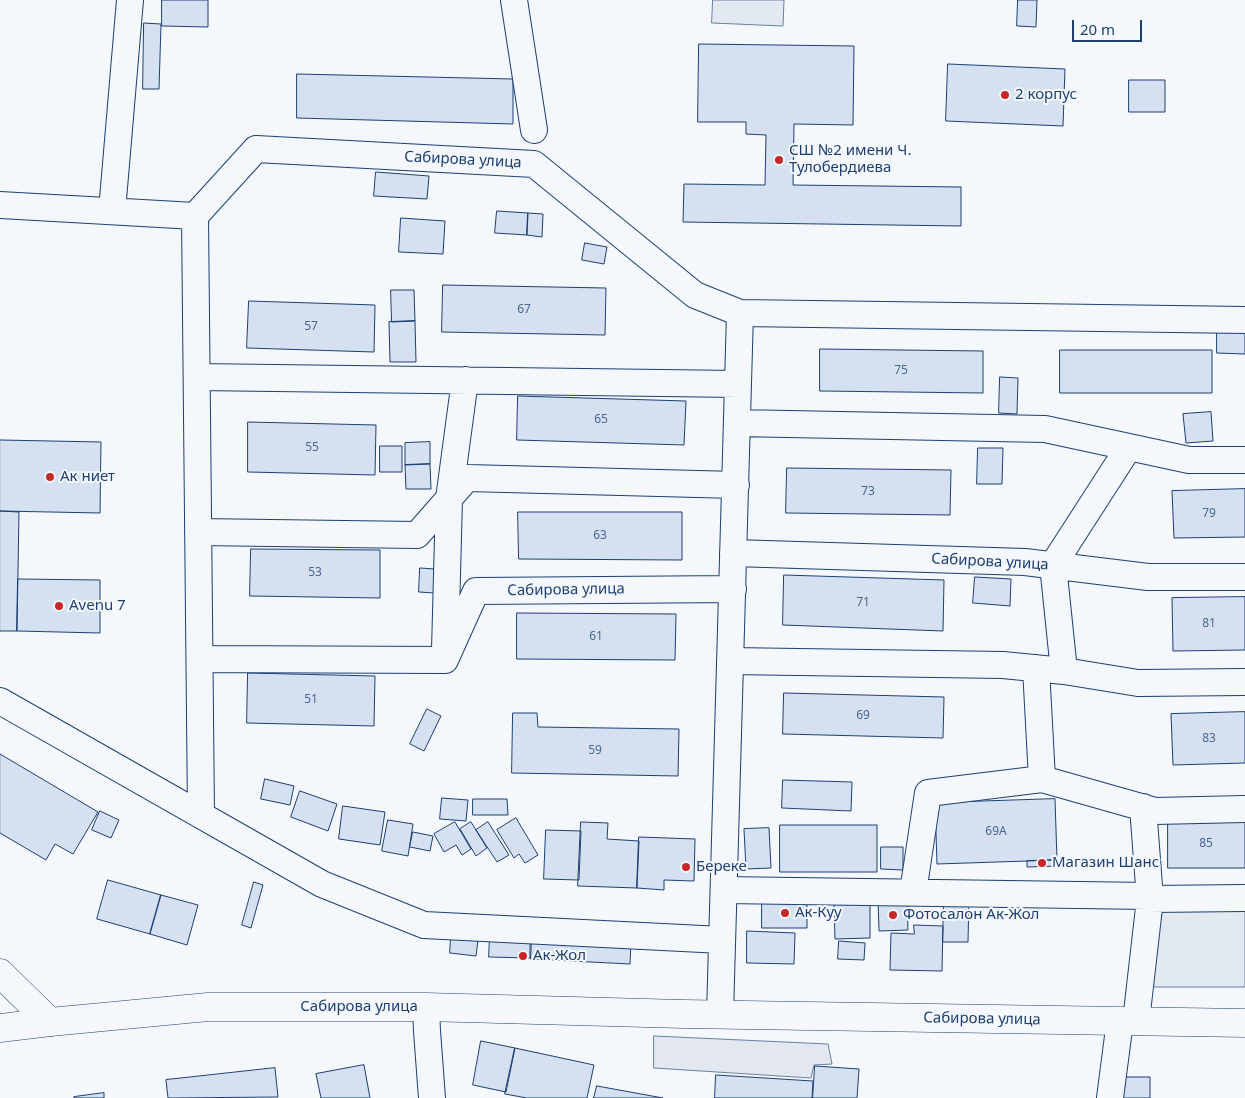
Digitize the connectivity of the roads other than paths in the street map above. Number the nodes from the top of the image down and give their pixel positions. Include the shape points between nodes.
1 (130, 0) edge
2 (514, 0) edge
3 (534, 130) dead end
4 (0, 205) edge
5 (112, 211) junction
6 (195, 216) junction
7 (740, 313) junction
8 (1245, 320) edge
9 (197, 377) junction
10 (465, 380) junction
11 (738, 384) junction
12 (738, 423) junction
13 (1129, 447) junction
14 (1245, 460) edge
15 (736, 485) junction
16 (449, 499) junction
17 (198, 532) junction
18 (733, 553) junction
19 (1053, 566) junction
20 (1245, 576) edge
21 (733, 589) junction
22 (200, 659) junction
23 (445, 660) junction
24 (730, 661) junction
25 (1036, 668) junction
26 (1064, 671) junction
27 (1245, 682) edge
28 (0, 701) edge
29 (1042, 779) junction
30 (1143, 807) junction
31 (1245, 809) edge
32 (201, 815) junction
33 (724, 890) junction
34 (913, 892) junction
35 (1149, 898) junction
36 (1245, 898) edge
37 (722, 940) junction
38 (0, 972) edge
39 (426, 1007) junction
40 (720, 1014) junction
41 (1128, 1021) junction
42 (50, 1022) junction
43 (1245, 1023) edge
44 (0, 1028) edge
45 (432, 1098) edge
46 (1110, 1098) edge

1 - 5 street
2 - 3 street
4 - 5 street
5 - 6 street
6 - 7 street, Сабирова улица via 256,149 534,164 695,295
6 - 9 street
7 - 8 street, Сабирова улица
7 - 11 street
9 - 10 street
9 - 17 street
10 - 11 street
10 - 16 street
11 - 12 street
12 - 13 street via 1045,429
12 - 15 street
13 - 14 street via 1188,460
13 - 19 street
15 - 16 street via 467,478
15 - 18 street
16 - 17 street via 417,535
16 - 23 street
17 - 22 street
18 - 19 street, Сабирова улица via 1025,562
18 - 21 street
19 - 20 street, Сабирова улица via 1148,577
19 - 26 street
21 - 23 street, Сабирова улица via 476,591
21 - 24 street
22 - 23 street
22 - 32 street
24 - 25 street
24 - 33 street
25 - 26 street
25 - 29 street
26 - 27 street via 1138,683
28 - 32 street
29 - 30 street
29 - 34 street via 928,793
30 - 31 street via 1156,811
30 - 35 street
32 - 37 street via 322,884 424,925
33 - 34 street
33 - 37 street
34 - 35 street
35 - 36 street
35 - 41 street
37 - 40 street
38 - 42 main road
39 - 40 main road, Сабирова улица
39 - 42 main road, Сабирова улица via 208,1006
39 - 45 street
40 - 41 main road, Сабирова улица
41 - 43 main road, Сабирова улица
41 - 46 street
42 - 44 main road, Сабирова улица

